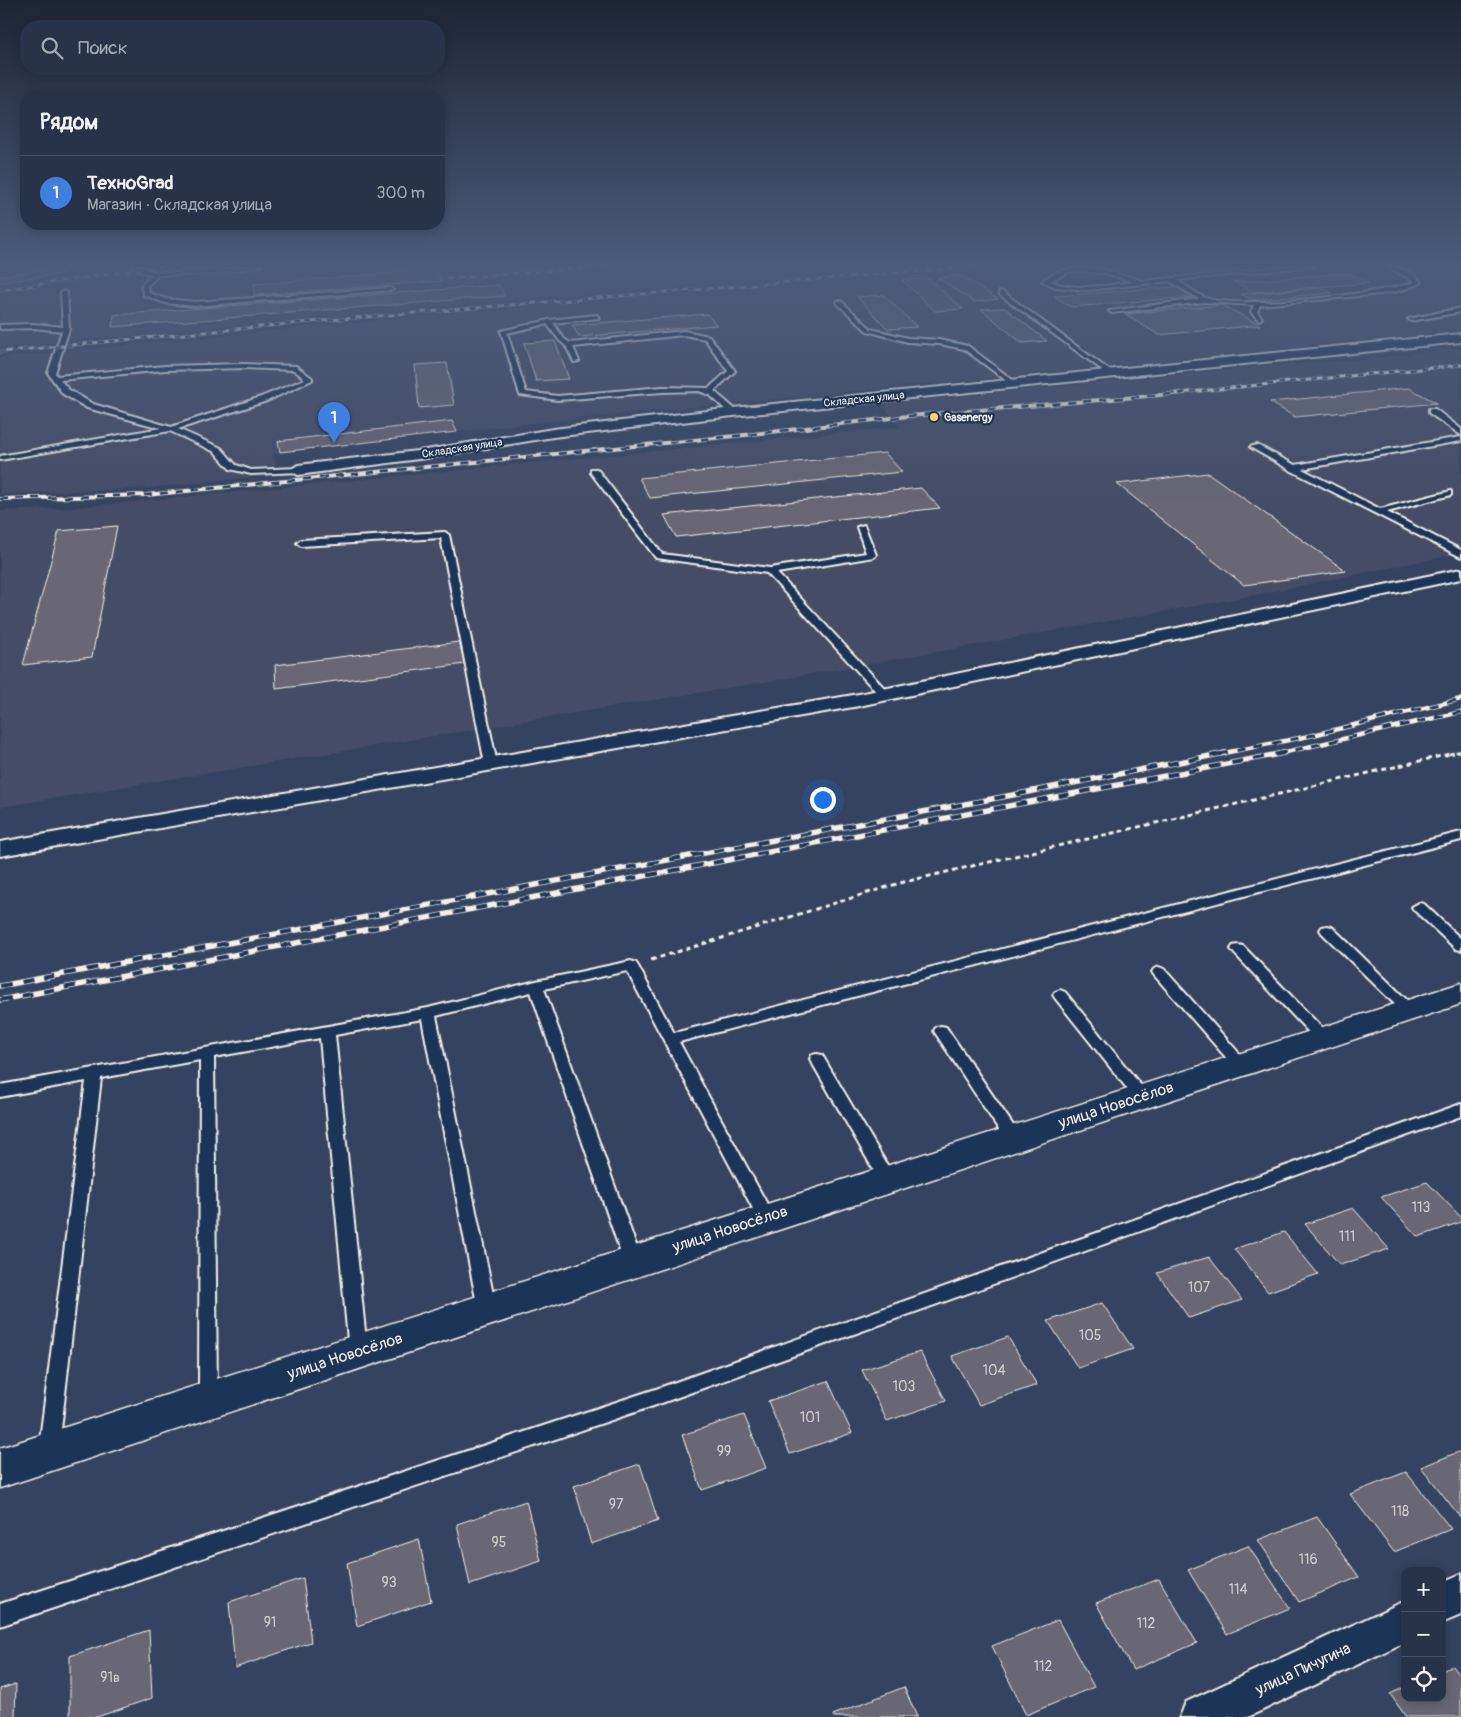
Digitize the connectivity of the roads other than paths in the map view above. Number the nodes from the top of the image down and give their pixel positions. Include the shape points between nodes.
1 (60, 346) edge
2 (508, 346) edge
3 (571, 346) edge
4 (714, 346) edge
5 (962, 346) edge
6 (1073, 346) edge
7 (1382, 346) edge
8 (576, 361) dead end
9 (1111, 374) junction
10 (55, 378) junction
11 (1014, 384) junction
12 (710, 391) junction
13 (1432, 411) dead end
14 (732, 412) junction
15 (171, 429) junction
16 (1461, 433) edge
17 (1461, 439) edge
18 (1254, 447) dead end
19 (0, 458) edge
20 (1293, 468) junction
21 (298, 470) joint
22 (594, 472) dead end
23 (1448, 493) dead end
24 (1379, 512) junction
25 (861, 527) dead end
26 (301, 543) dead end
27 (1461, 554) edge
28 (770, 571) junction
29 (1461, 574) edge
30 (885, 695) junction
31 (491, 764) junction
32 (1461, 836) edge
33 (0, 849) edge
34 (1419, 907) dead end
35 (1327, 930) dead end
36 (1461, 946) edge
37 (1238, 949) dead end
38 (1159, 972) dead end
39 (536, 986) junction
40 (1461, 993) edge
41 (1060, 996) dead end
42 (1410, 1011) junction
43 (428, 1013) junction
44 (327, 1032) junction
45 (941, 1032) dead end
46 (1323, 1038) junction
47 (672, 1039) junction
48 (207, 1054) junction
49 (817, 1059) dead end
50 (1241, 1065) junction
51 (94, 1074) junction
52 (0, 1091) edge
53 (1142, 1097) junction
54 (1461, 1110) edge
55 (1013, 1138) junction
56 (887, 1179) junction
57 (766, 1218) junction
58 (633, 1262) junction
59 (487, 1309) junction
60 (358, 1351) junction
61 (208, 1400) junction
62 (49, 1452) junction
63 (0, 1468) edge
64 (1461, 1594) edge
65 (1446, 1601) edge
66 (0, 1616) edge
67 (1401, 1623) edge
68 (1201, 1717) edge

1 - 10 lane via 51,374
2 - 12 lane via 523,393 536,397 664,388
3 - 8 lane
4 - 12 lane via 732,371
5 - 11 lane
6 - 9 lane
7 - 9 street, Складская улица
9 - 11 street, Складская улица
10 - 15 lane via 66,392 90,406
10 - 15 lane via 165,368 244,366 296,368 310,379 264,399
11 - 14 street, Складская улица
12 - 14 lane
13 - 16 lane
14 - 21 street, Складская улица via 553,433 426,454
15 - 19 lane
15 - 21 lane via 218,450 233,467 251,472
17 - 20 lane
18 - 20 lane
20 - 24 lane
22 - 28 lane via 659,556
23 - 24 lane
24 - 27 lane
25 - 28 lane via 871,555
26 - 31 lane via 445,535
28 - 30 lane
29 - 30 street
30 - 31 street
31 - 33 street
32 - 47 lane
34 - 36 lane
35 - 42 lane
37 - 46 lane
38 - 50 lane
39 - 43 lane
39 - 47 lane via 631,966
39 - 58 lane
40 - 42 street, улица Новосёлов
41 - 53 lane
42 - 46 street, улица Новосёлов
43 - 44 lane
43 - 59 lane
44 - 48 lane
44 - 60 lane
45 - 55 lane
46 - 50 street, улица Новосёлов
47 - 57 lane
48 - 51 lane
48 - 61 lane
49 - 56 lane
50 - 53 street, улица Новосёлов
51 - 52 lane
51 - 62 lane
53 - 55 street, улица Новосёлов
54 - 66 lane via 656,1397
55 - 56 street, улица Новосёлов
56 - 57 street, улица Новосёлов
57 - 58 street, улица Новосёлов
58 - 59 street, улица Новосёлов
59 - 60 street, улица Новосёлов
60 - 61 street, улица Новосёлов
61 - 62 street, улица Новосёлов
62 - 63 street, улица Новосёлов
64 - 65 street
67 - 68 street, улица Пичугина

